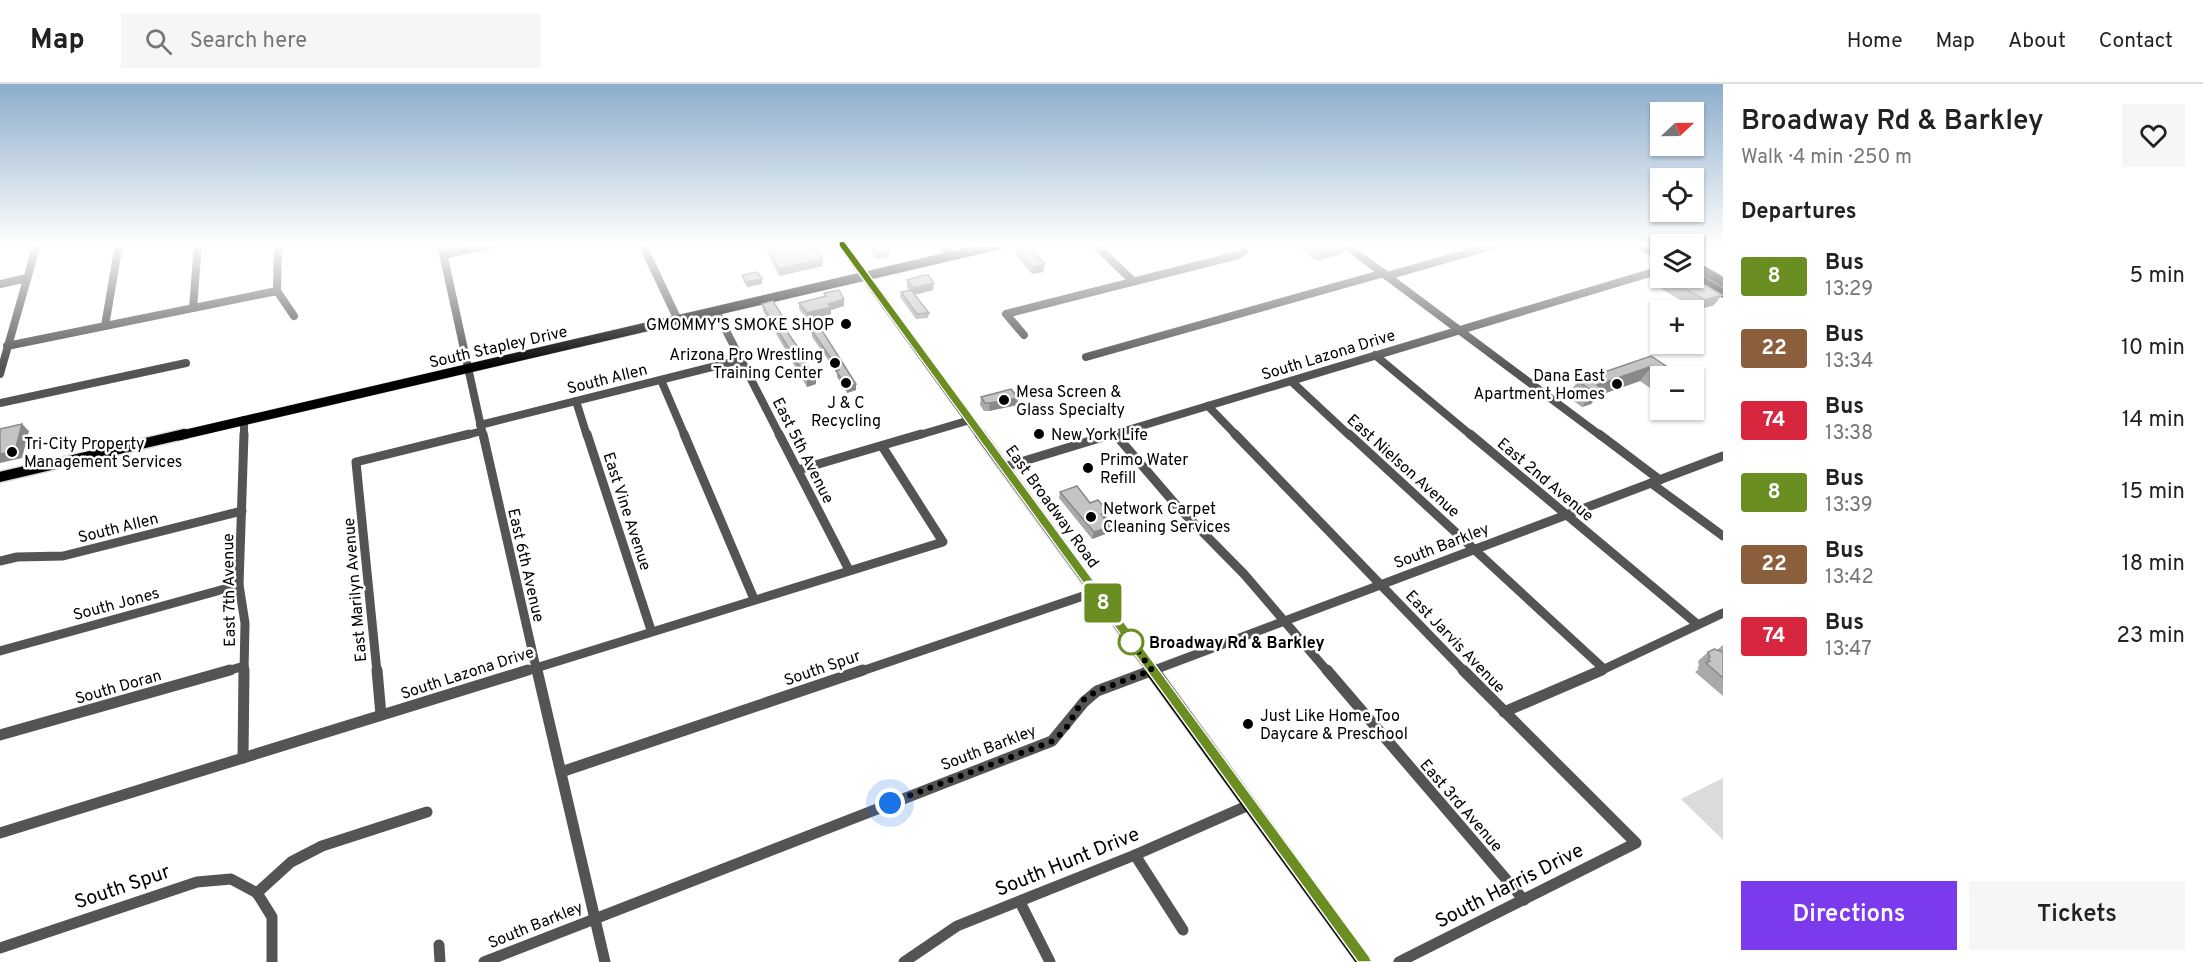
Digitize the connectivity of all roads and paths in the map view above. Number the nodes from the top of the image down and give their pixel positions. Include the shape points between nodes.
1 (25, 285) edge
2 (112, 285) edge
3 (195, 285) edge
4 (277, 285) edge
5 (450, 285) edge
6 (661, 285) edge
7 (828, 285) edge
8 (872, 285) edge
9 (1118, 285) edge
10 (1350, 285) edge
11 (1399, 285) edge
12 (1610, 285) edge
13 (1709, 285) edge
14 (277, 291) junction
15 (1723, 293) edge
16 (193, 308) junction
17 (716, 311) junction
18 (294, 316) dead end
19 (678, 320) junction
20 (105, 326) junction
21 (13, 328) junction
22 (1460, 330) junction
23 (0, 331) edge
24 (1024, 335) dead end
25 (7, 346) junction
26 (1375, 356) junction
27 (1086, 357) dead end
28 (740, 360) junction
29 (186, 363) dead end
30 (468, 369) junction
31 (0, 374) edge
32 (662, 380) junction
33 (1291, 381) junction
34 (576, 401) junction
35 (0, 403) edge
36 (1208, 406) junction
37 (244, 420) junction
38 (970, 420) junction
39 (481, 428) junction
40 (1115, 434) junction
41 (882, 446) junction
42 (1723, 456) edge
43 (357, 462) joint
44 (1004, 468) junction
45 (798, 470) junction
46 (0, 477) edge
47 (1655, 481) junction
48 (242, 511) junction
49 (1565, 515) junction
50 (1723, 536) edge
51 (1475, 550) junction
52 (0, 561) edge
53 (849, 570) junction
54 (239, 585) junction
55 (1381, 585) junction
56 (1095, 592) junction
57 (754, 599) junction
58 (1723, 613) edge
59 (1284, 621) junction
60 (1697, 624) junction
61 (651, 630) junction
62 (0, 651) edge
63 (244, 666) junction
64 (536, 666) junction
65 (1604, 669) junction
66 (1152, 670) junction
67 (1504, 712) junction
68 (381, 716) junction
69 (0, 735) edge
70 (243, 758) junction
71 (561, 772) junction
72 (1249, 805) junction
73 (427, 812) dead end
74 (0, 833) edge
75 (1636, 843) joint
76 (1135, 855) junction
77 (257, 893) junction
78 (1524, 900) junction
79 (1020, 902) junction
80 (594, 918) junction
81 (1183, 930) dead end
82 (439, 945) dead end
83 (0, 948) edge
84 (272, 962) edge
85 (440, 962) edge
86 (484, 962) edge
87 (605, 962) edge
88 (904, 962) edge
89 (1050, 962) edge
90 (1364, 962) edge
91 (1399, 962) edge

1 - 21 street
2 - 20 street
3 - 16 street
4 - 14 street
5 - 30 street, East 6th Avenue
6 - 19 street
7 - 17 main road, South Stapley Drive
8 - 38 main road, East Broadway Road
9 - 24 street via 1006,314
10 - 27 street
11 - 22 street
12 - 22 street, South Lazona Drive
13 - 15 main road
14 - 16 street
14 - 18 street
16 - 20 street
17 - 19 main road, South Stapley Drive
17 - 28 street, East 5th Avenue
19 - 30 main road, South Stapley Drive
20 - 25 street
21 - 23 street
21 - 25 street
22 - 26 street, South Lazona Drive
22 - 47 street
25 - 31 street
26 - 33 street, South Lazona Drive
26 - 49 street, East 2nd Avenue
28 - 32 street, South Allen
28 - 45 street, East 5th Avenue
29 - 35 street
30 - 37 main road, South Stapley Drive
30 - 39 street, East 6th Avenue
32 - 34 street, South Allen
32 - 57 street
33 - 36 street, South Lazona Drive
33 - 51 street, East Nielson Avenue
34 - 39 street, South Allen
34 - 61 street, East Vine Avenue
36 - 40 street, South Lazona Drive
36 - 55 street, East Jarvis Avenue
37 - 46 main road, South Stapley Drive
37 - 48 street, East 7th Avenue
38 - 41 street
38 - 44 main road, East Broadway Road
39 - 43 street, South Allen
39 - 64 street, East 6th Avenue
40 - 44 street, South Lazona Drive
40 - 59 street, East 3rd Avenue
41 - 45 street
41 - 53 street, South Lazona Drive via 943,542
42 - 47 street, South Barkley
43 - 68 street, East Marilyn Avenue
44 - 56 main road, East Broadway Road
45 - 53 street, East 5th Avenue
47 - 49 street, South Barkley
47 - 50 street
48 - 52 street, South Allen via 63,556
48 - 54 street, East 7th Avenue
49 - 51 street, South Barkley
49 - 60 street, East 2nd Avenue
51 - 55 street, South Barkley
51 - 65 street, East Nielson Avenue
53 - 57 street, South Lazona Drive
54 - 62 street, South Jones
54 - 63 street, East 7th Avenue
55 - 59 street, South Barkley
55 - 67 street, East Jarvis Avenue
56 - 66 main road, East Broadway Road
56 - 71 street, South Spur
57 - 61 street, South Lazona Drive
58 - 60 street
59 - 66 street, South Barkley
59 - 78 street, East 3rd Avenue
60 - 65 street
61 - 64 street, South Lazona Drive
63 - 69 street, South Doran
63 - 70 street, East 7th Avenue
64 - 68 street, South Lazona Drive
64 - 71 street, East 6th Avenue
65 - 67 street
66 - 72 main road, East Broadway Road
66 - 80 street, South Barkley via 1083,700 1065,730 1053,741
67 - 75 street, East Jarvis Avenue
68 - 70 street, South Lazona Drive
70 - 74 street, South Lazona Drive
71 - 80 street, East 6th Avenue
72 - 76 street, South Hunt Drive
72 - 90 main road, East Broadway Road
73 - 77 street via 322,846 291,862
75 - 78 street, South Harris Drive
76 - 79 street, South Hunt Drive
76 - 81 street
77 - 83 street, South Spur via 231,879 197,882
77 - 84 street via 272,917
78 - 91 street, South Harris Drive
79 - 88 street, South Hunt Drive via 957,926
79 - 89 street
80 - 86 street, South Barkley
80 - 87 street, East 6th Avenue
82 - 85 street

